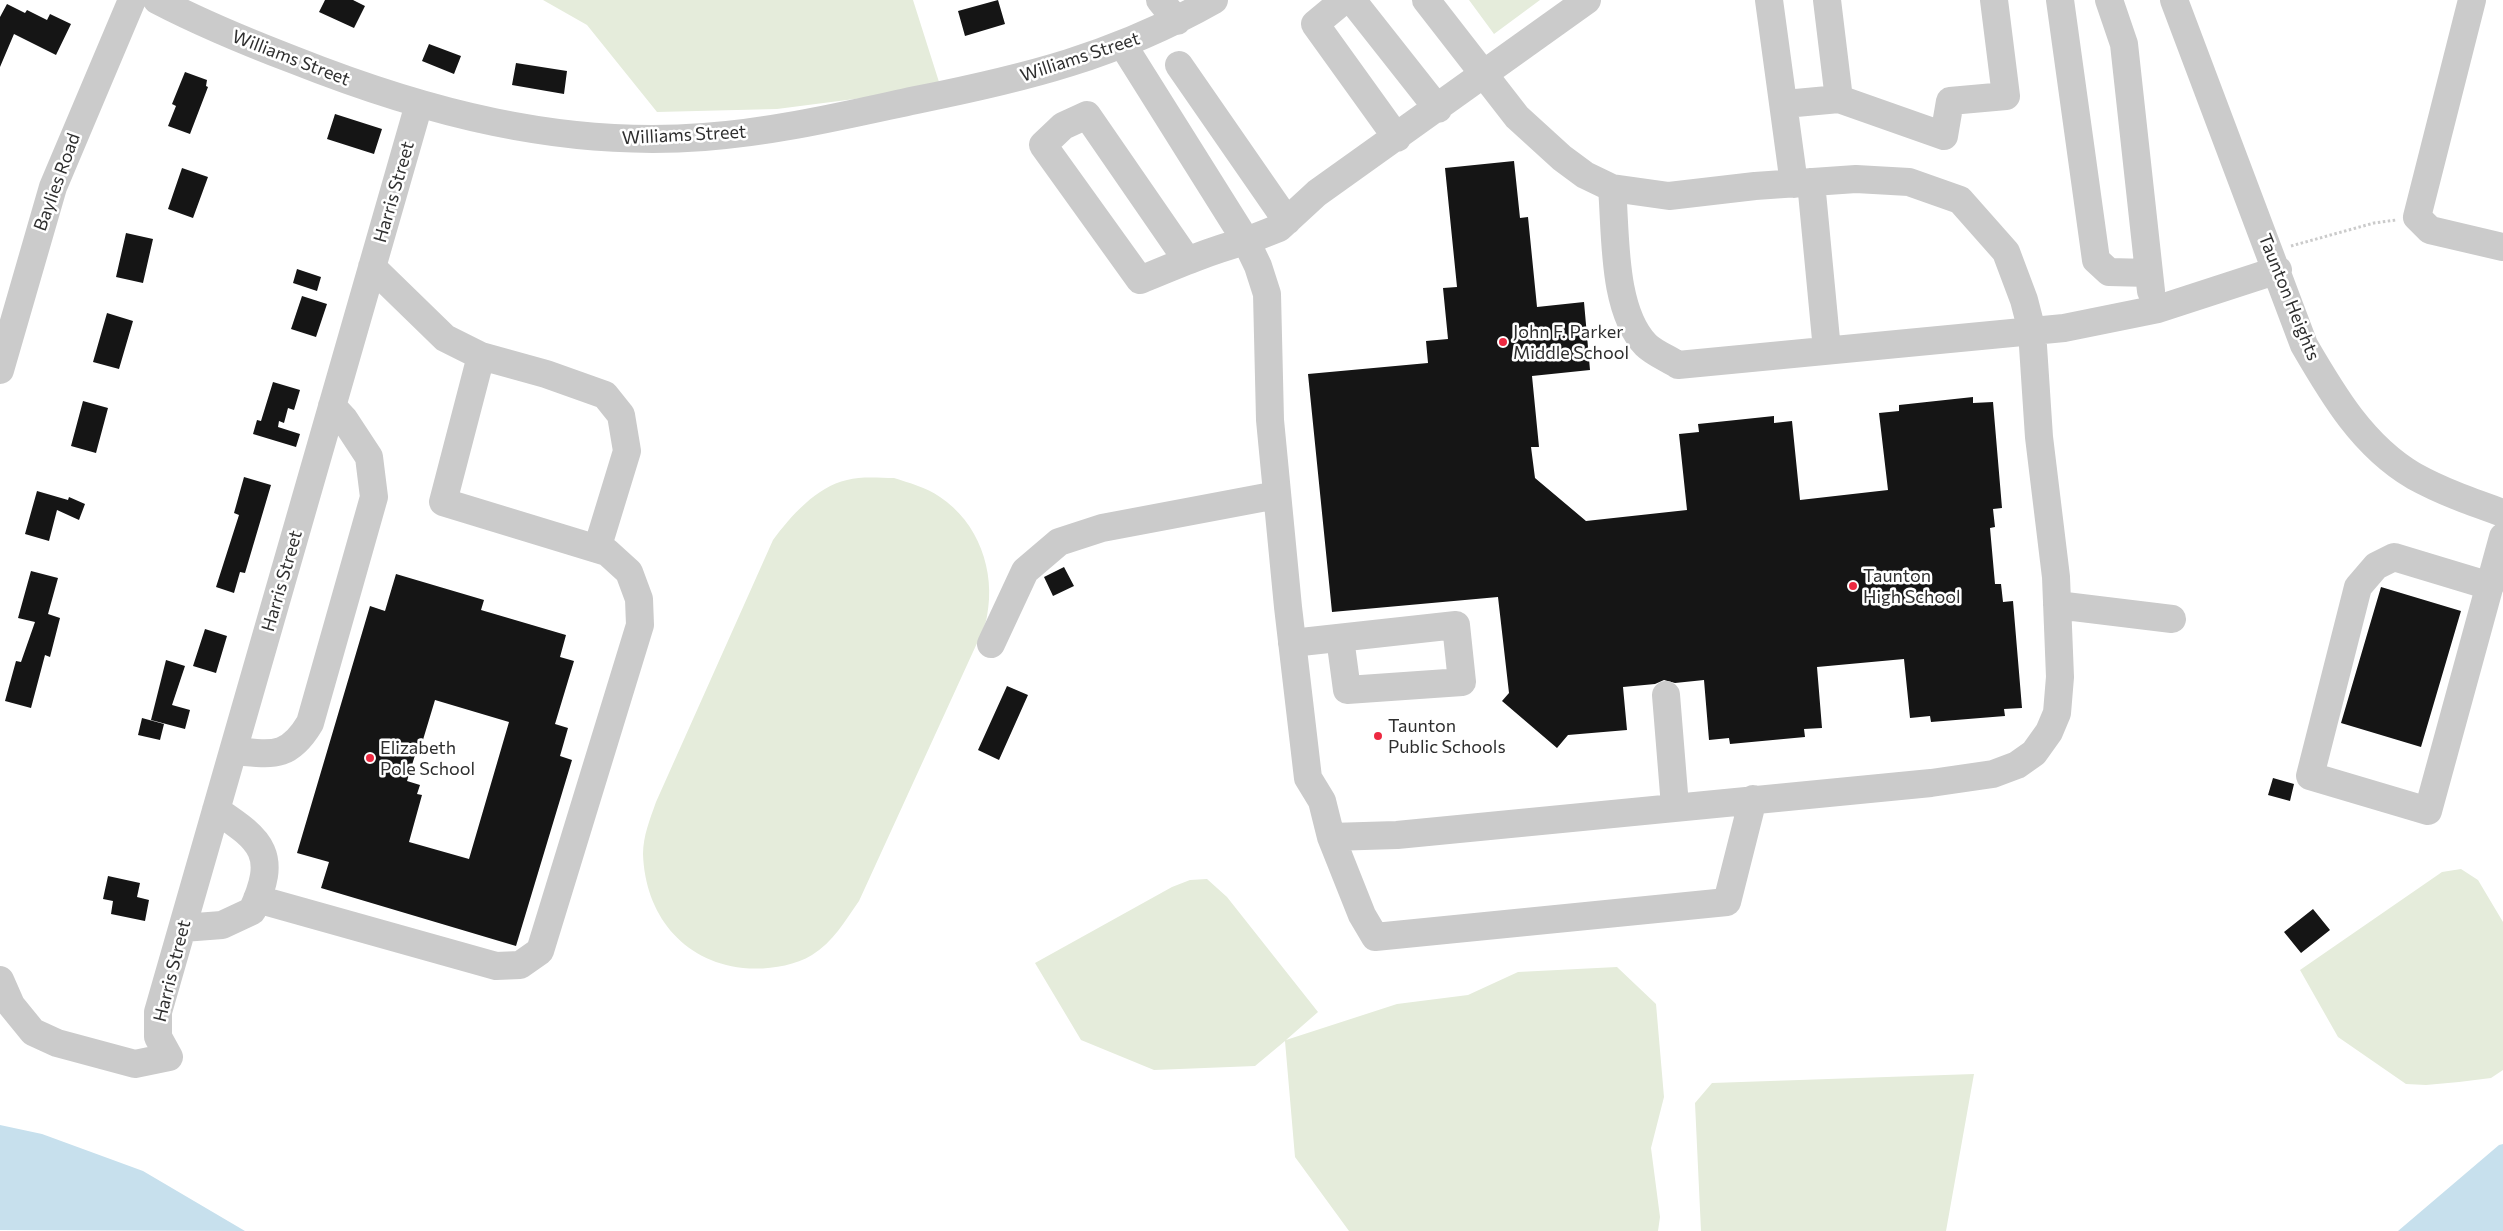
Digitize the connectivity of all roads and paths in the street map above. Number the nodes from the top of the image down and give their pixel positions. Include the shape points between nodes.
1 (132, 0) edge
2 (157, 0) edge
3 (1160, 0) edge
4 (1214, 0) edge
5 (1344, 0) edge
6 (1352, 0) edge
7 (1426, 0) edge
8 (1588, 0) edge
9 (1769, 0) edge
10 (1827, 0) edge
11 (1994, 0) edge
12 (2060, 0) edge
13 (2109, 0) edge
14 (2174, 0) edge
15 (2472, 0) edge
16 (1178, 21) junction
17 (1123, 45) junction
18 (1179, 65) dead end
19 (1484, 75) junction
20 (1839, 99) junction
21 (419, 104) junction
22 (1785, 104) junction
23 (1438, 109) junction
24 (1397, 138) junction
25 (1802, 183) junction
26 (1612, 188) junction
27 (2417, 217) junction
28 (1287, 221) junction
29 (1246, 241) junction
30 (2503, 247) edge
31 (1187, 260) junction
32 (2274, 262) junction
33 (372, 267) junction
34 (2149, 273) junction
35 (2153, 310) junction
36 (2032, 331) junction
37 (1827, 350) junction
38 (481, 356) junction
39 (0, 370) edge
40 (332, 406) junction
41 (1277, 495) junction
42 (2503, 513) edge
43 (2503, 537) edge
44 (597, 549) junction
45 (2490, 586) junction
46 (2057, 605) junction
47 (2172, 619) dead end
48 (1340, 638) dead end
49 (1292, 643) junction
50 (991, 644) dead end
51 (1666, 695) dead end
52 (234, 751) junction
53 (1753, 799) junction
54 (1675, 806) junction
55 (216, 810) junction
56 (1331, 837) junction
57 (257, 899) junction
58 (183, 928) junction
59 (0, 980) edge

1 - 39 street, Baylies Road via 52,187
2 - 21 street, Williams Street via 275,53
3 - 16 street
4 - 16 street, Williams Street
5 - 24 street via 1314,24
6 - 23 street
7 - 19 street
8 - 19 street
9 - 22 street
10 - 20 street
11 - 20 street via 2006,96 1950,101 1944,136
12 - 34 street via 2096,260 2109,272
13 - 34 street via 2124,44
14 - 32 street, Taunton Heights
15 - 27 street
16 - 17 street, Williams Street
17 - 21 street, Williams Street via 1050,70 983,87 753,132 705,137 616,139 557,134 510,127
17 - 29 street
18 - 28 street
19 - 23 street
19 - 26 street via 1537,137 1585,175
20 - 22 street
21 - 33 street, Harris Street
22 - 25 street
23 - 24 street
24 - 28 street via 1318,193
25 - 26 street via 1670,196
25 - 36 street via 1856,179 1909,182 1960,200 2006,252
25 - 37 street
26 - 37 street via 1626,314 1646,346 1678,365
27 - 30 street via 2430,230
27 - 32 path via 2374,222 2311,239
28 - 29 street via 1279,228
29 - 31 street
29 - 41 street via 1267,294 1270,420
31 - 31 street via 1140,280 1043,145 1063,126 1087,115
32 - 35 street
32 - 42 street, Taunton Heights via 2304,345 2330,390 2361,431 2413,475 2457,497
33 - 38 street via 445,338
33 - 40 street, Harris Street
34 - 35 street
35 - 36 street via 2064,328
36 - 37 street
36 - 46 street via 2039,437
38 - 44 street via 605,395 621,415 628,451
38 - 44 street via 443,502
40 - 52 street, Harris Street
40 - 52 street via 368,457 374,497 310,724 300,740 274,754
41 - 49 street
41 - 50 street via 1102,528 1059,542 1025,571
43 - 45 street
44 - 57 street via 607,552 629,572 639,599 640,625 540,951 520,965 496,966
45 - 45 street via 2428,811 2310,776 2358,587 2376,566 2394,557
46 - 47 street
46 - 53 street via 2060,677 2056,714 2049,732 2034,753 2017,765 1993,774 1931,783
48 - 49 street
49 - 56 street via 1308,778 1322,801
51 - 54 street
52 - 55 street, Harris Street
53 - 54 street
53 - 56 street via 1727,902 1375,937 1362,915
54 - 56 street via 1397,835
55 - 57 street via 245,829 263,849 264,884
55 - 58 street, Harris Street
57 - 58 street via 252,910 222,925
58 - 59 street, Harris Street via 158,1012 158,1037 169,1056 136,1064 57,1043 33,1032 11,1005

